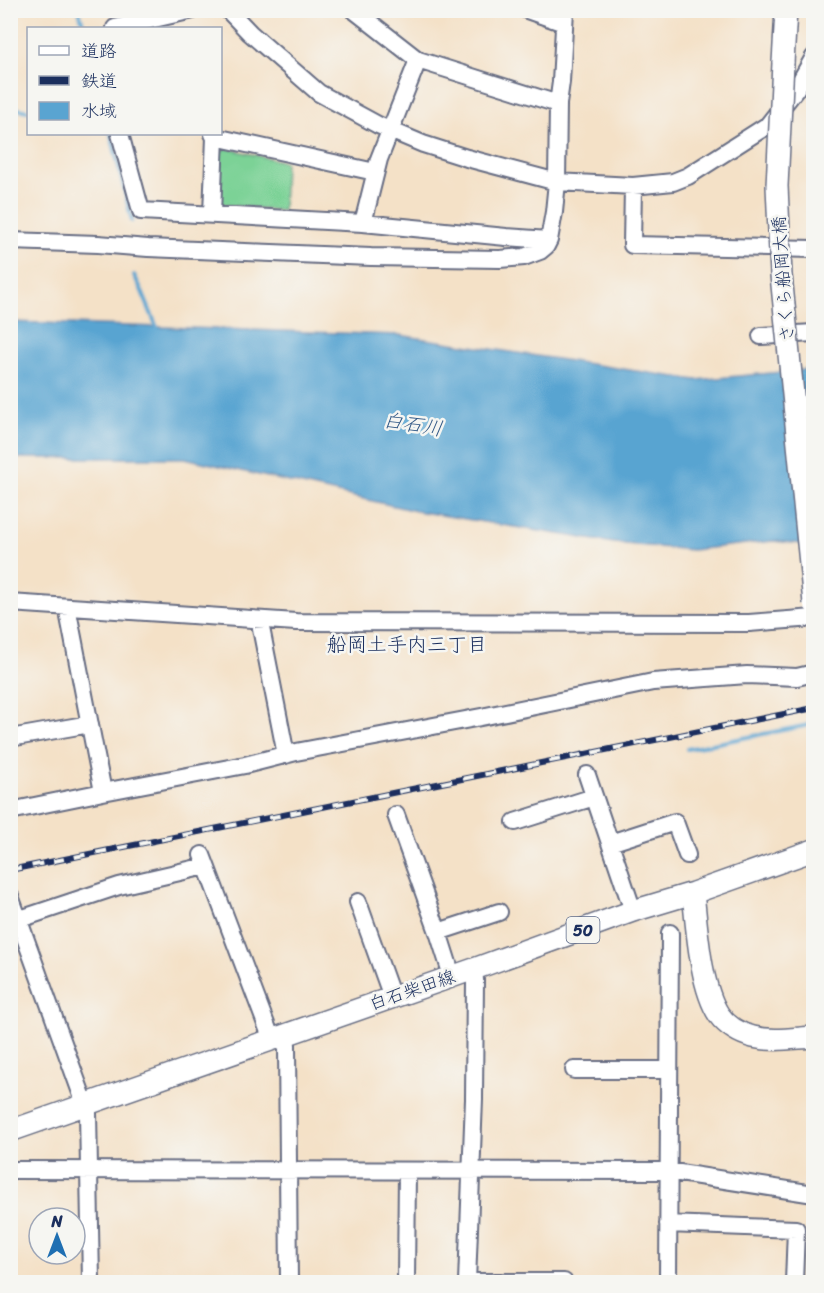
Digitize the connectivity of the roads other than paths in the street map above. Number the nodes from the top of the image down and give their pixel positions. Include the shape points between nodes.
1 (193, 10) edge
2 (228, 10) edge
3 (354, 10) edge
4 (527, 10) edge
5 (786, 10) edge
6 (565, 17) edge
7 (163, 23) edge
8 (125, 27) edge
9 (813, 57) edge
10 (418, 60) junction
11 (558, 104) junction
12 (391, 131) junction
13 (120, 135) edge
14 (214, 135) edge
15 (375, 172) junction
16 (557, 182) junction
17 (633, 186) junction
18 (212, 214) junction
19 (363, 223) junction
20 (549, 240) junction
21 (10, 241) edge
22 (813, 249) edge
23 (813, 333) edge
24 (761, 336) dead end
25 (10, 603) edge
26 (813, 603) edge
27 (69, 617) dead end
28 (813, 618) edge
29 (261, 628) dead end
30 (813, 673) edge
31 (90, 724) junction
32 (10, 738) edge
33 (286, 755) junction
34 (587, 775) dead end
35 (102, 792) junction
36 (594, 797) junction
37 (10, 811) edge
38 (396, 815) dead end
39 (515, 822) dead end
40 (610, 843) junction
41 (813, 850) edge
42 (687, 855) dead end
43 (693, 893) junction
44 (10, 896) edge
45 (358, 902) dead end
46 (633, 911) junction
47 (499, 912) dead end
48 (20, 919) junction
49 (438, 932) junction
50 (670, 933) dead end
51 (474, 969) junction
52 (452, 976) junction
53 (392, 997) junction
54 (278, 1037) junction
55 (813, 1037) edge
56 (574, 1070) dead end
57 (668, 1070) junction
58 (87, 1105) junction
59 (10, 1131) edge
60 (90, 1169) junction
61 (10, 1170) edge
62 (289, 1170) junction
63 (407, 1171) junction
64 (471, 1171) junction
65 (667, 1171) junction
66 (813, 1194) edge
67 (668, 1224) junction
68 (91, 1282) edge
69 (289, 1282) edge
70 (406, 1282) edge
71 (467, 1282) edge
72 (564, 1282) edge
73 (668, 1282) edge
74 (795, 1282) edge

1 - 7 street
2 - 12 street via 319,93
3 - 10 street
4 - 6 street
5 - 26 main road, さくら船岡大橋, bridge via 777,186 781,275
6 - 11 street
7 - 8 street
9 - 17 street via 796,89 762,129 688,176 673,182
10 - 11 street
10 - 12 street
11 - 16 street
12 - 15 street
12 - 16 street via 467,158
13 - 18 street via 141,211
14 - 15 street
14 - 18 street
15 - 19 street
16 - 17 street
16 - 20 street
17 - 22 street via 632,245
18 - 19 street
19 - 20 street
20 - 21 street via 540,251 524,258 500,259 371,258
23 - 24 street
25 - 28 street via 296,622 749,623
27 - 31 street
29 - 33 street
30 - 33 street via 653,682
31 - 32 street
31 - 35 street
33 - 35 street
34 - 36 street
35 - 37 street
36 - 39 street
36 - 40 street
38 - 49 street
40 - 42 street via 675,822
40 - 46 street
41 - 43 main road, 白石柴田線 / 50
43 - 46 main road, 白石柴田線 / 50
43 - 55 main road via 702,964 720,1016 741,1034 752,1037
44 - 48 street
45 - 53 street
46 - 51 main road, 白石柴田線 / 50
47 - 49 street
48 - 54 street via 204,861
48 - 58 street
49 - 52 street
50 - 57 street
51 - 52 main road, 白石柴田線 / 50
51 - 64 street
52 - 53 main road, 白石柴田線 / 50
53 - 54 main road, 白石柴田線 / 50
54 - 58 main road, 白石柴田線 / 50
54 - 62 street via 287,1045
56 - 57 street
57 - 65 street
58 - 59 main road, 白石柴田線 / 50
58 - 60 street
60 - 61 street
60 - 62 street
60 - 68 street
62 - 63 street
62 - 69 street
63 - 64 street
63 - 70 street
64 - 65 street
64 - 71 street
65 - 66 street
65 - 67 street
67 - 73 street
67 - 74 street via 796,1229
71 - 72 street

